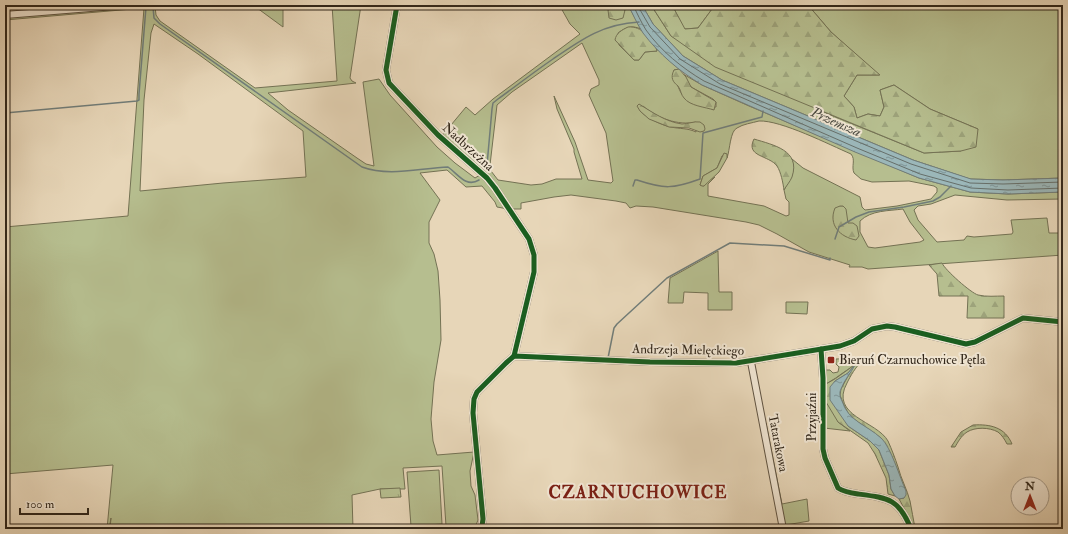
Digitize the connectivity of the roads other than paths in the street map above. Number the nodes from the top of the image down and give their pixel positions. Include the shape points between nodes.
1 (127, 5) edge
2 (397, 5) edge
3 (5, 15) edge
4 (1063, 322) edge
5 (821, 349) junction
6 (514, 356) junction
7 (751, 362) junction
8 (481, 528) edge
9 (783, 529) edge
10 (911, 529) edge

1 - 3 street
2 - 6 street, Nadbrzeżna via 386,70 389,83 438,135 490,182 525,232 533,250 534,273
4 - 5 street, Andrzeja Mielęckiego via 1022,318 966,344 887,326 872,329 854,341 840,346
5 - 7 street, Andrzeja Mielęckiego
5 - 10 street, Przyjaźni via 823,449 838,488 849,493 880,497 894,503 903,511
6 - 7 street, Andrzeja Mielęckiego via 658,362
6 - 8 street via 479,390 474,400 483,519
7 - 9 street, Tatarakowa

